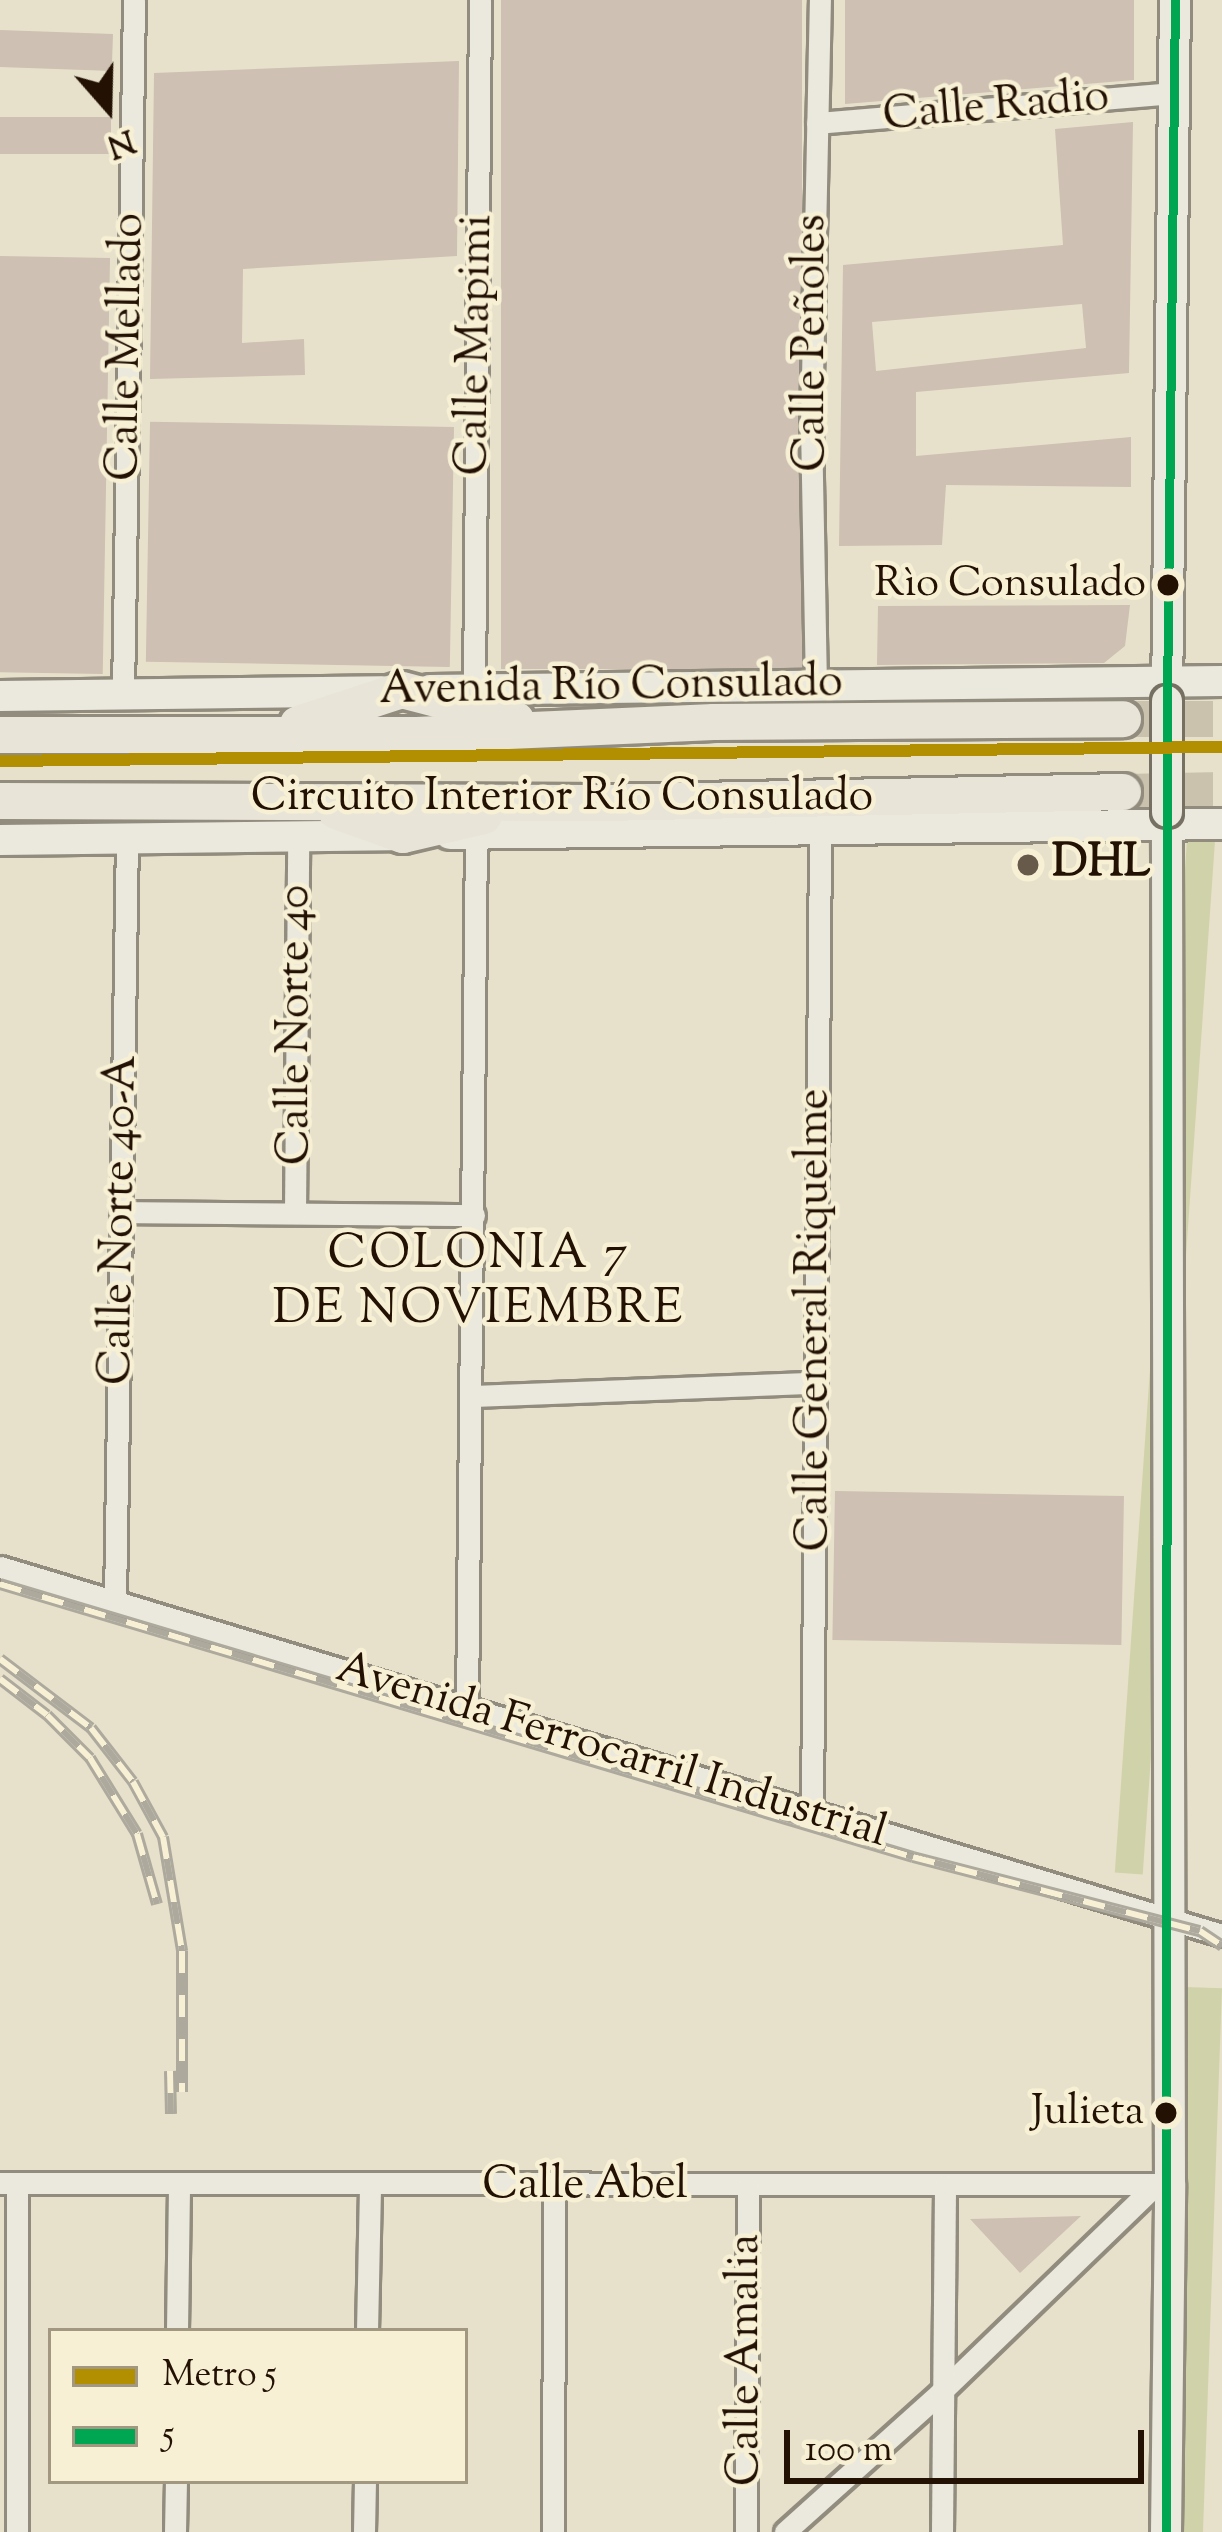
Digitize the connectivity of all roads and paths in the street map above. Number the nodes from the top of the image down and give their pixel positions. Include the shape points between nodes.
1 (134, 0) edge
2 (480, 0) edge
3 (820, 0) edge
4 (1175, 0) edge
5 (1174, 93) junction
6 (817, 122) junction
7 (1222, 681) edge
8 (816, 686) junction
9 (474, 689) junction
10 (402, 690) junction
11 (1168, 691) junction
12 (123, 694) junction
13 (0, 696) edge
14 (1123, 719) tunnel mouth
15 (542, 728) junction
16 (0, 735) edge
17 (264, 736) junction
18 (1123, 792) tunnel mouth
19 (0, 801) edge
20 (538, 803) junction
21 (301, 818) junction
22 (1167, 818) junction
23 (1222, 824) edge
24 (820, 829) junction
25 (476, 834) junction
26 (403, 835) junction
27 (128, 838) junction
28 (0, 840) edge
29 (121, 1212) junction
30 (295, 1213) junction
31 (474, 1215) junction
32 (816, 1383) junction
33 (471, 1396) junction
34 (0, 1567) edge
35 (115, 1601) junction
36 (466, 1707) junction
37 (812, 1812) junction
38 (1167, 1922) junction
39 (1222, 1936) edge
40 (9, 2183) edge
41 (179, 2183) junction
42 (370, 2184) junction
43 (1163, 2184) junction
44 (945, 2186) junction
45 (554, 2188) junction
46 (748, 2188) junction
47 (178, 2328) edge
48 (368, 2328) edge
49 (941, 2392) junction
50 (176, 2484) edge
51 (365, 2484) edge
52 (17, 2532) edge
53 (176, 2532) edge
54 (364, 2532) edge
55 (553, 2532) edge
56 (746, 2532) edge
57 (785, 2532) edge
58 (942, 2532) edge
59 (1166, 2532) edge

1 - 12 street, Calle Mellado
2 - 9 street, Calle Mapimi
3 - 6 street, Calle Peñoles
4 - 5 main road
5 - 6 street, Calle Radio
5 - 11 main road
6 - 8 street, Calle Peñoles
7 - 11 main road, Avenida Río Consulado
8 - 9 main road, Avenida Río Consulado
8 - 11 main road, Avenida Río Consulado
9 - 10 main road, Avenida Río Consulado
10 - 12 main road, Avenida Río Consulado
10 - 15 highway
10 - 17 highway
11 - 22 main road, bridge
12 - 13 main road, Avenida Río Consulado
14 - 15 highway, Circuito Interior Río Consulado
15 - 17 highway, Circuito Interior Río Consulado
16 - 17 highway, Circuito Interior Río Consulado
18 - 20 highway, Circuito Interior Río Consulado
19 - 21 highway, Circuito Interior Río Consulado
20 - 21 highway, Circuito Interior Río Consulado
20 - 26 highway
21 - 26 highway
21 - 27 main road
21 - 30 street, Calle Norte 40
22 - 23 main road
22 - 24 main road
22 - 38 main road
24 - 25 main road
24 - 32 street, Calle General Riquelme
25 - 26 main road
25 - 31 street
27 - 28 main road
27 - 29 street, Calle Norte 40-A
29 - 30 street
29 - 35 street, Calle Norte 40-A
30 - 31 street
31 - 33 street
32 - 33 street
32 - 37 street, Calle General Riquelme
33 - 36 street
34 - 35 street, Avenida Ferrocarril Industrial
35 - 36 street, Avenida Ferrocarril Industrial
36 - 37 street, Avenida Ferrocarril Industrial
37 - 38 street, Avenida Ferrocarril Industrial
38 - 39 street, Avenida Ferrocarril Industrial
38 - 43 main road
40 - 41 street, Calle Abel
40 - 52 street
41 - 42 street, Calle Abel
41 - 47 street
42 - 45 street, Calle Abel
42 - 48 street
43 - 44 street, Calle Abel
43 - 49 street
43 - 59 main road
44 - 46 street, Calle Abel
44 - 49 street
45 - 46 street, Calle Abel
45 - 55 street
46 - 56 street, Calle Amalia
49 - 57 street
49 - 58 street
50 - 53 street
51 - 54 street

